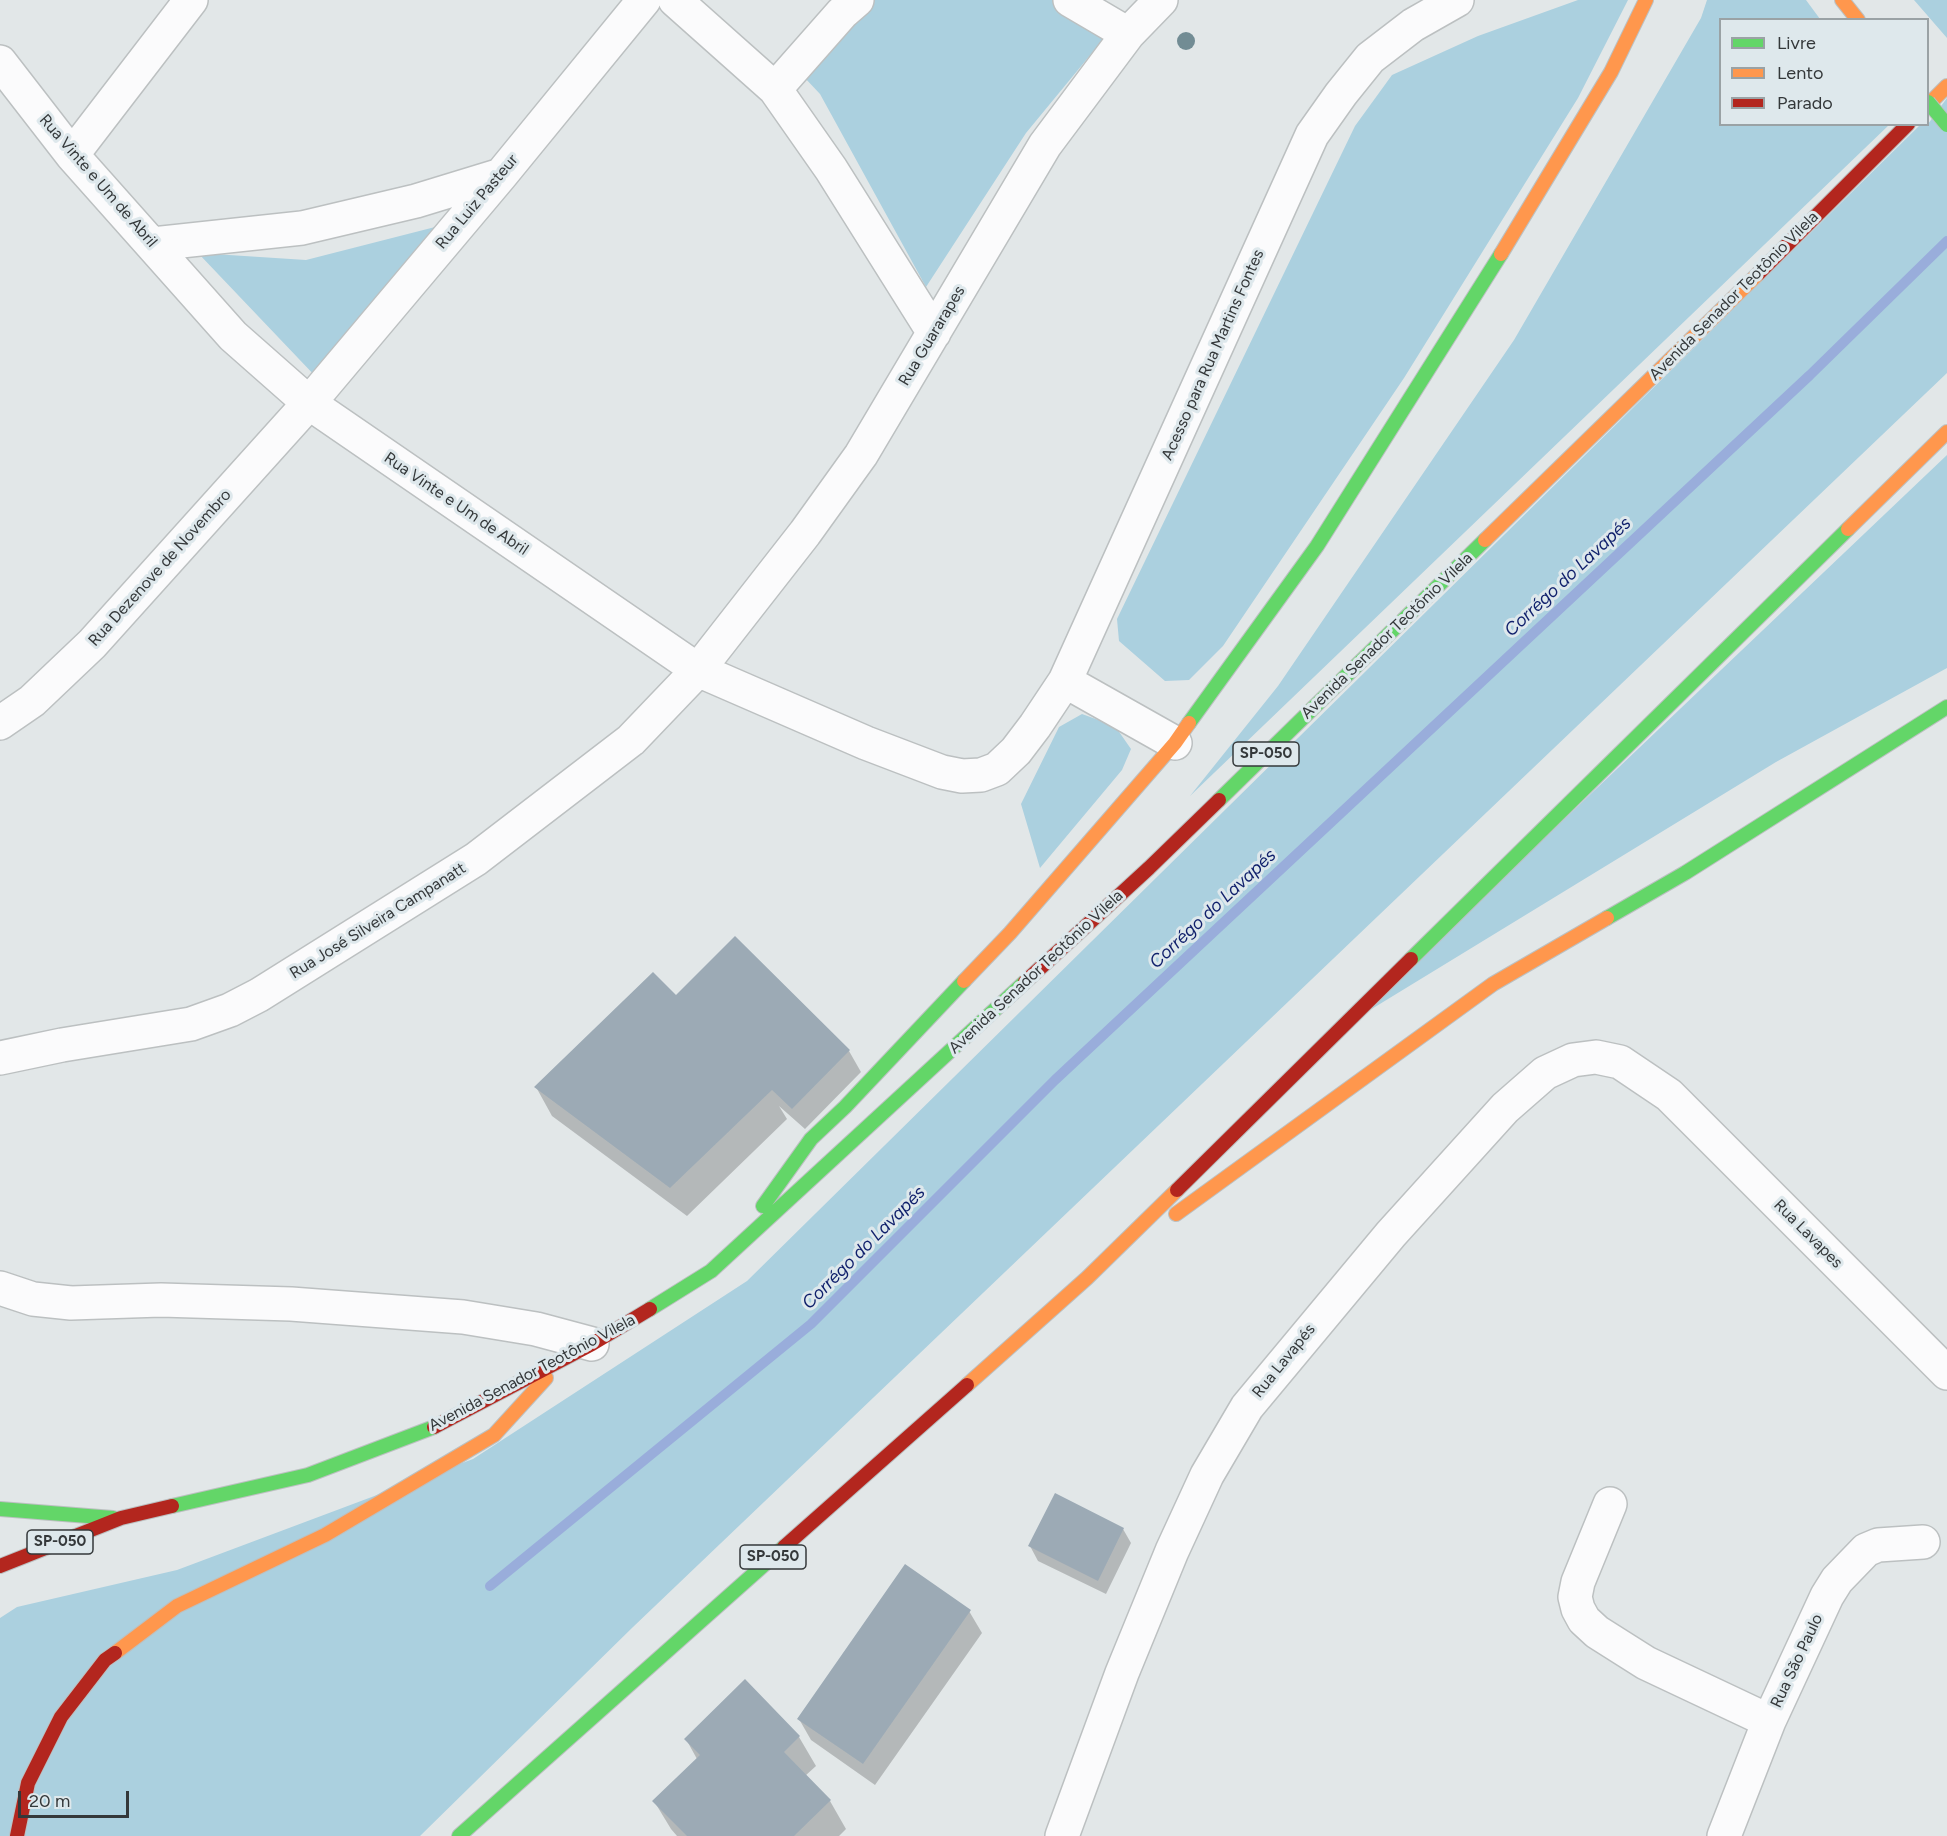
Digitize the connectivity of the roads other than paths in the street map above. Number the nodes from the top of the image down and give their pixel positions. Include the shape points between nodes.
1 (191, 0) edge
2 (644, 0) edge
3 (675, 0) edge
4 (857, 0) edge
5 (1070, 0) edge
6 (1161, 0) edge
7 (1457, 0) edge
8 (1646, 0) edge
9 (1842, 0) edge
10 (1856, 18) edge
11 (1128, 34) junction
12 (0, 62) edge
13 (1947, 86) edge
14 (775, 89) junction
15 (1929, 102) edge
16 (1929, 104) edge
17 (1947, 125) edge
18 (1906, 126) edge
19 (72, 155) junction
20 (501, 175) junction
21 (153, 244) junction
22 (934, 333) junction
23 (309, 403) junction
24 (1947, 432) edge
25 (698, 670) junction
26 (1065, 681) junction
27 (1947, 707) edge
28 (0, 723) edge
29 (1175, 743) junction
30 (1016, 751) joint
31 (0, 1058) edge
32 (1670, 1095) joint
33 (741, 1245) junction
34 (1087, 1278) junction
35 (0, 1288) edge
36 (592, 1344) junction
37 (561, 1361) junction
38 (1947, 1373) edge
39 (1610, 1504) dead end
40 (0, 1509) edge
41 (121, 1518) junction
42 (1923, 1542) dead end
43 (0, 1566) edge
44 (1769, 1721) junction
45 (17, 1836) edge
46 (459, 1836) edge
47 (1062, 1836) edge
48 (1724, 1836) edge

1 - 19 street
2 - 20 street, Rua Luiz Pasteur
3 - 14 street
4 - 14 street
5 - 11 street
6 - 11 street, Rua Guararapes
7 - 26 street, Acesso para Rua Martins Fontes via 1413,25 1370,58 1312,135
8 - 29 main road via 1611,72 1468,310 1317,546
9 - 10 main road
11 - 22 street, Rua Guararapes via 1046,145
12 - 19 street, Rua Vinte e Um de Abril
13 - 15 main road
14 - 22 street via 831,169
16 - 17 main road, bridge
18 - 33 main road, Avenida Senador Teotônio Vilela / SP-050 via 1149,868
19 - 21 street, Rua Vinte e Um de Abril
20 - 21 street via 416,201 303,228
20 - 23 street, Rua Luiz Pasteur
21 - 23 street, Rua Vinte e Um de Abril via 233,336
22 - 25 street, Rua Guararapes via 861,455
23 - 25 street, Rua Vinte e Um de Abril
23 - 28 street, Rua Dezenove de Novembro via 92,644 32,701
24 - 34 main road, SP-050
25 - 30 street, Rua Vinte e Um de Abril via 866,744 942,772 981,775 997,769
25 - 31 street, Rua José Silveira Campanatt via 631,740 476,859 260,995 190,1024
26 - 29 street
26 - 30 street, Acesso para Rua Martins Fontes
27 - 34 main road via 1685,873 1493,984
29 - 33 main road via 1010,933 811,1139 775,1187
32 - 38 street, Rua Lavapes
32 - 47 street, Rua Lavapés via 1620,1062 1596,1057 1573,1060 1545,1073 1506,1108 1391,1234 1288,1356 1247,1407 1206,1474 1122,1673
33 - 36 main road, Avenida Senador Teotônio Vilela / SP-050 via 711,1271
34 - 46 main road, SP-050
35 - 36 street via 33,1299 70,1303 161,1300 291,1304 464,1317 536,1329
36 - 37 main road, Avenida Senador Teotônio Vilela / SP-050
37 - 41 main road, Avenida Senador Teotônio Vilela / SP-050 via 432,1428 308,1475
37 - 45 main road via 494,1434 325,1534 177,1606 105,1660 61,1717 28,1783
39 - 44 street via 1578,1582 1575,1597 1584,1620 1646,1663
40 - 41 main road
41 - 43 main road, Avenida Senador Teotônio Vilela / SP-050
42 - 44 street, Rua São Paulo via 1878,1545 1866,1550 1837,1580
44 - 48 street, Rua São Paulo

